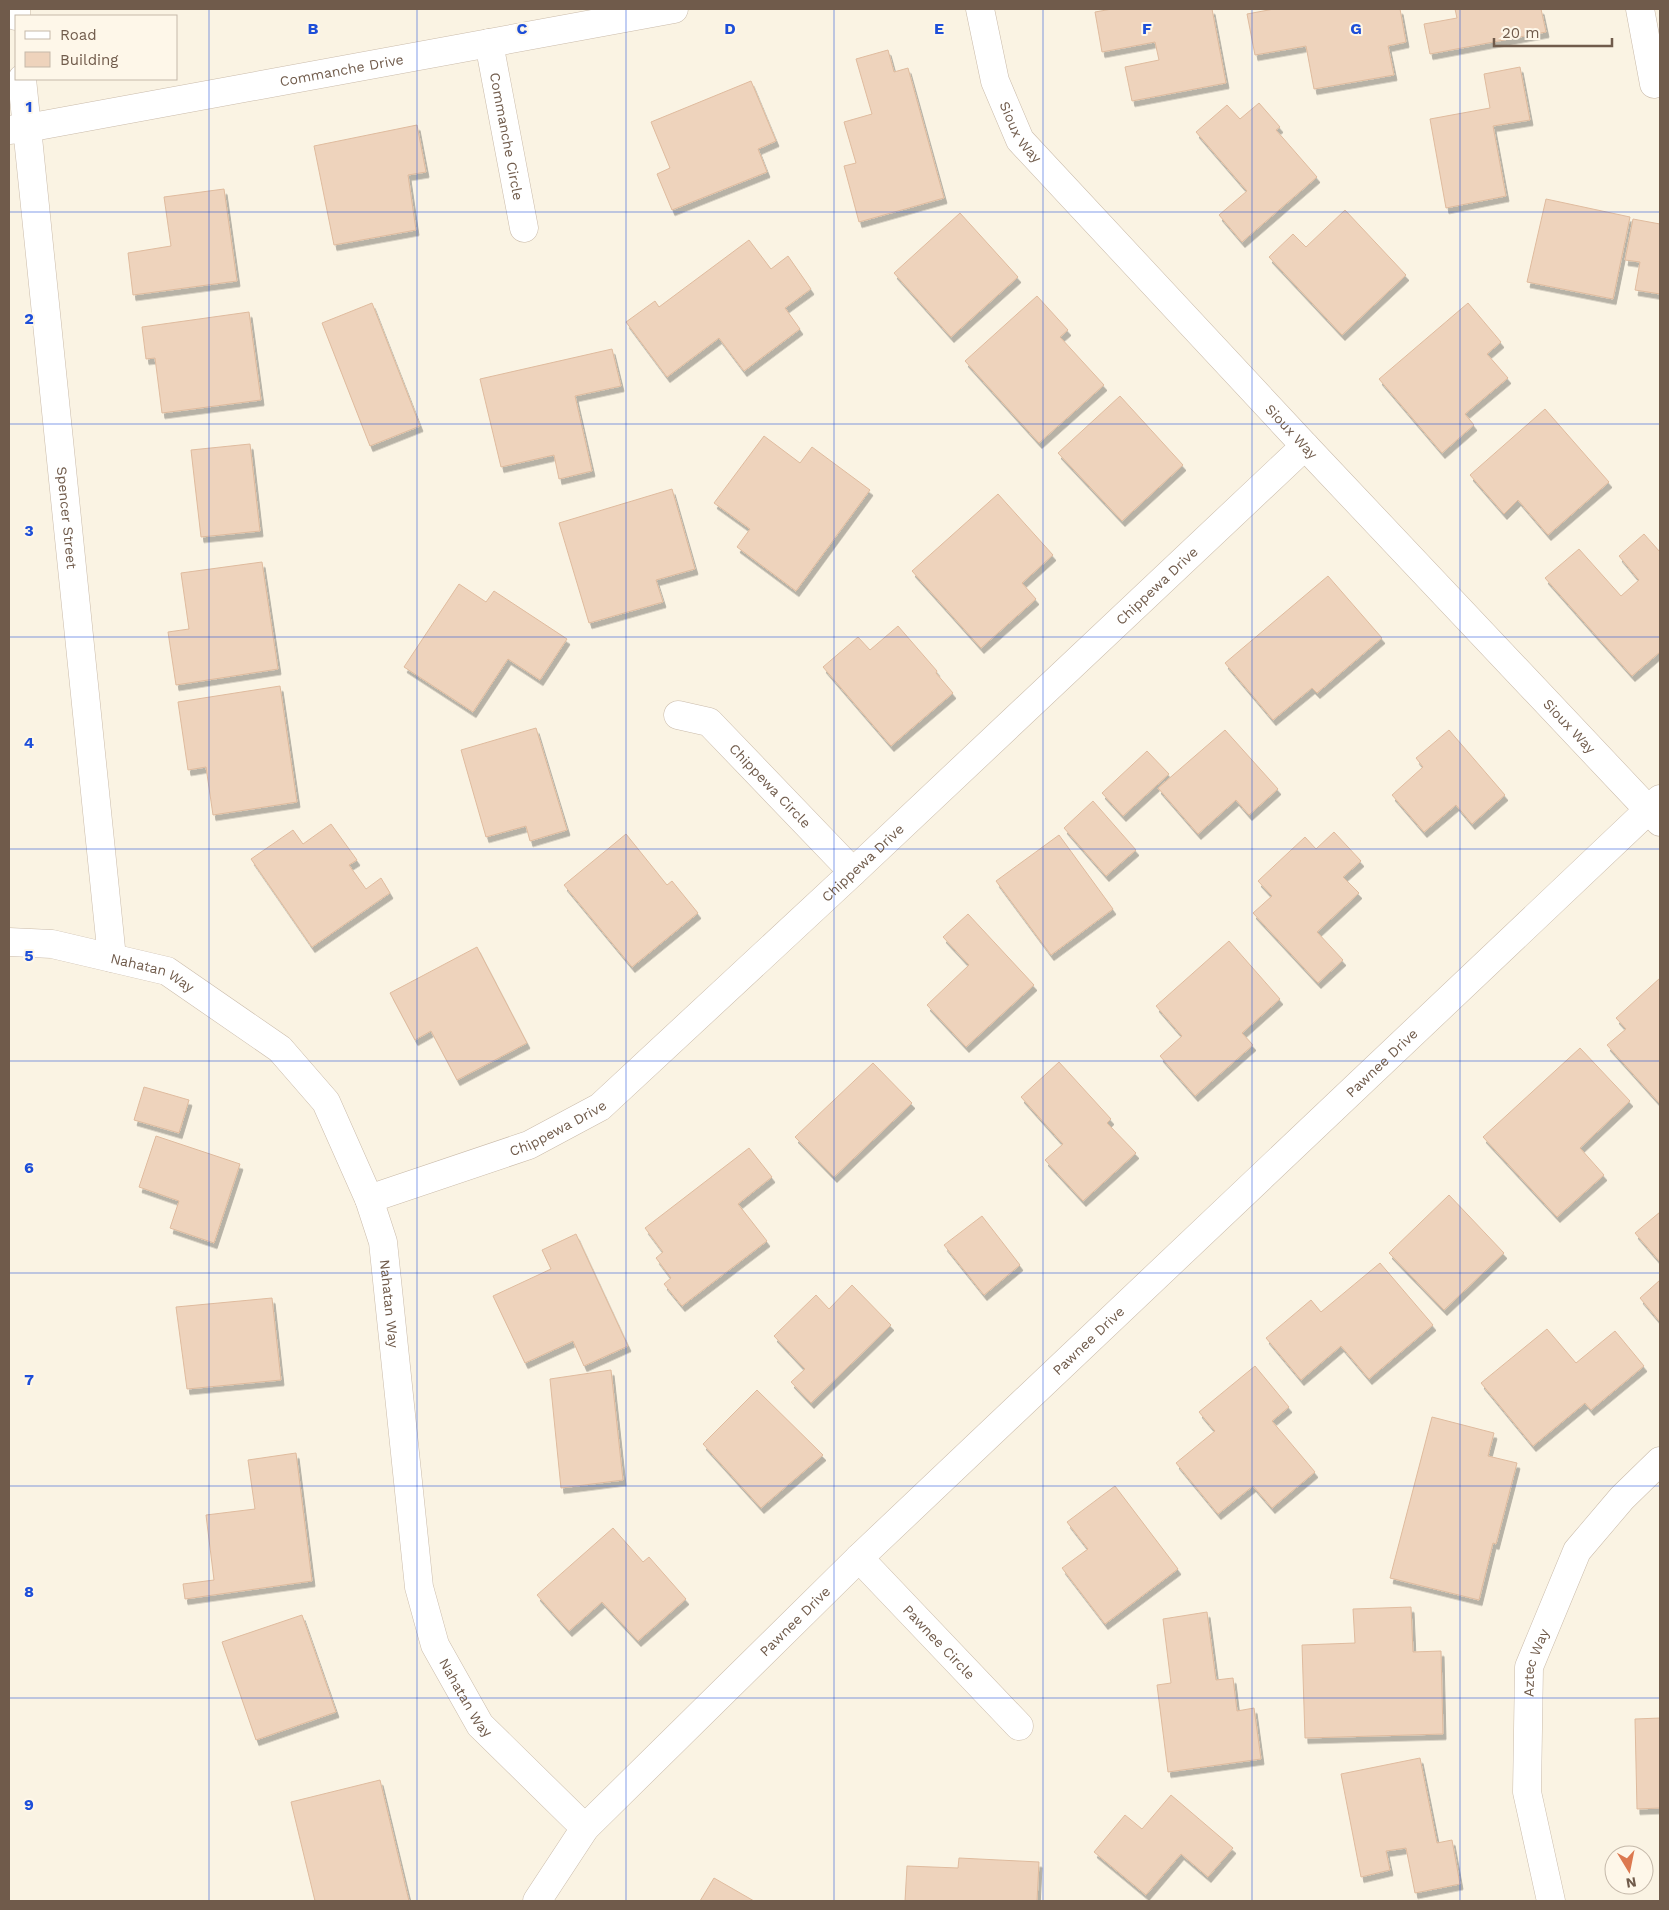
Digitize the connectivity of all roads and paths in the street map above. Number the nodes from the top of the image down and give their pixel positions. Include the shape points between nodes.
1 (674, 9) edge
2 (980, 9) edge
3 (1640, 9) edge
4 (489, 43) junction
5 (22, 80) edge
6 (1654, 84) dead end
7 (18, 129) edge
8 (524, 228) dead end
9 (1305, 446) junction
10 (678, 715) dead end
11 (1656, 810) edge
12 (853, 872) junction
13 (9, 942) edge
14 (112, 958) junction
15 (368, 1199) junction
16 (1660, 1461) edge
17 (859, 1558) junction
18 (1019, 1726) dead end
19 (585, 1828) junction
20 (537, 1901) edge
21 (1551, 1901) edge

1 - 4 street, Commanche Drive
2 - 9 street, Sioux Way via 995,81 1020,140
3 - 6 street
4 - 7 street, Commanche Drive
4 - 8 street, Commanche Circle
5 - 7 street, Spencer Street
7 - 14 street, Spencer Street
9 - 11 street, Sioux Way
9 - 12 street, Chippewa Drive
10 - 12 street, Chippewa Circle via 709,722
11 - 17 street, Pawnee Drive
12 - 15 street, Chippewa Drive via 600,1108 529,1145
13 - 14 street, Nahatan Way via 52,944
14 - 15 street, Nahatan Way via 166,970 280,1049 326,1102
15 - 19 street, Nahatan Way via 383,1242 419,1587 435,1644 480,1725
16 - 21 street, Aztec Way via 1622,1498 1577,1551 1529,1667 1527,1792
17 - 18 street, Pawnee Circle
17 - 19 street, Pawnee Drive
19 - 20 street, Pawnee Drive

